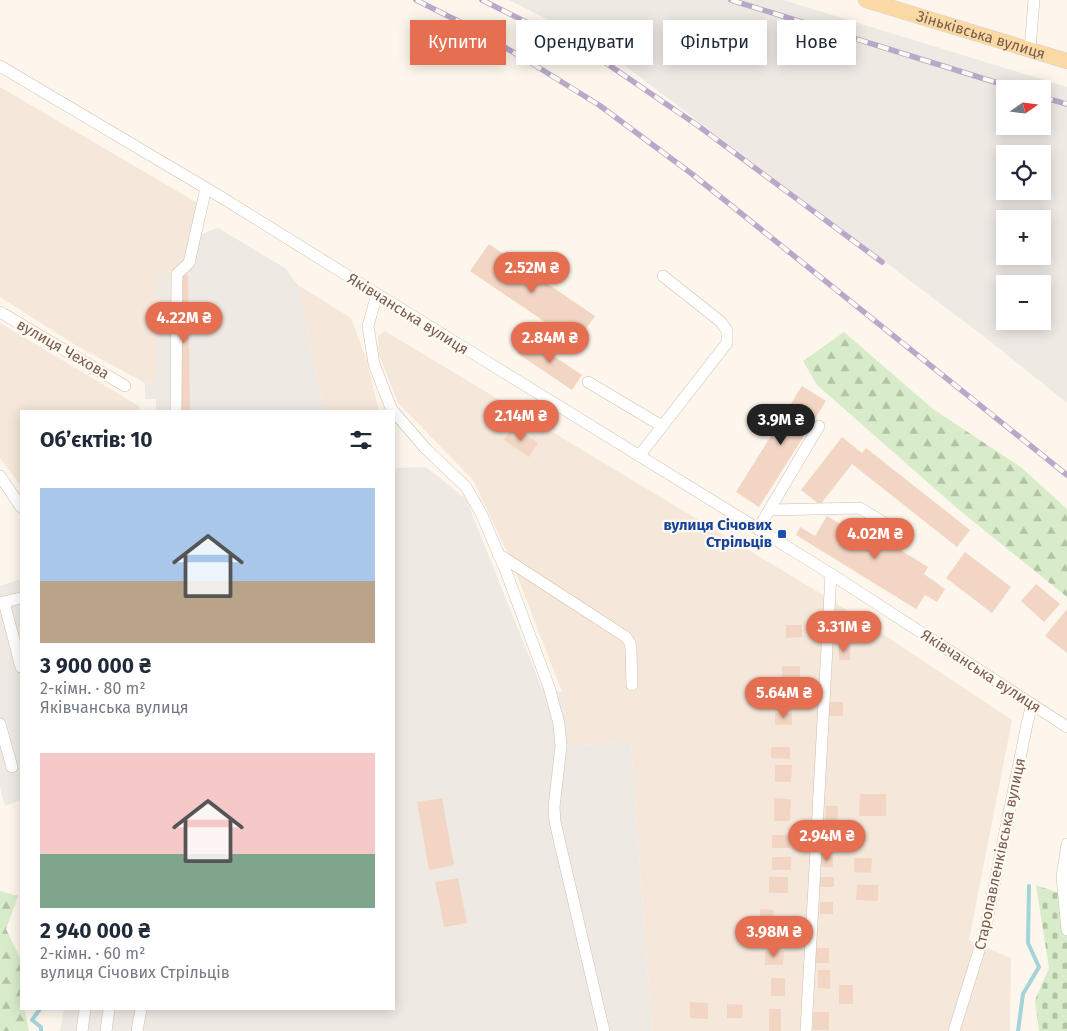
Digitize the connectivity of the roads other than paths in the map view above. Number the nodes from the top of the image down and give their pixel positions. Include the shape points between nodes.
1 (866, 0) edge
2 (1034, 0) edge
3 (1030, 49) junction
4 (1067, 61) edge
5 (0, 66) edge
6 (206, 188) junction
7 (663, 276) dead end
8 (376, 294) junction
9 (0, 312) edge
10 (588, 382) dead end
11 (126, 386) dead end
12 (176, 410) edge
13 (392, 410) edge
14 (395, 413) edge
15 (662, 426) junction
16 (819, 426) dead end
17 (639, 456) junction
18 (0, 476) edge
19 (20, 506) edge
20 (770, 510) junction
21 (886, 524) dead end
22 (758, 529) junction
23 (498, 554) junction
24 (832, 574) junction
25 (20, 598) edge
26 (2, 603) edge
27 (20, 664) edge
28 (632, 685) dead end
29 (1032, 704) junction
30 (0, 724) edge
31 (1067, 727) edge
32 (12, 767) dead end
33 (1067, 844) edge
34 (1067, 930) edge
35 (85, 1010) edge
36 (109, 1010) edge
37 (141, 1010) edge
38 (82, 1031) edge
39 (106, 1031) edge
40 (137, 1031) edge
41 (604, 1031) edge
42 (806, 1031) edge
43 (954, 1031) edge

1 - 3 main road, Зіньківська вулиця
2 - 3 street
3 - 4 main road, Зіньківська вулиця
5 - 6 street, Яківчанська вулиця
6 - 8 street, Яківчанська вулиця
6 - 12 street via 189,263 177,274
7 - 15 street via 721,322 727,331 727,342
8 - 13 street via 368,326 374,364
8 - 17 street, Яківчанська вулиця
9 - 11 street, вулиця Чехова
10 - 15 street
14 - 23 street via 466,487
15 - 17 street
16 - 20 street
17 - 22 street, Яківчанська вулиця
18 - 19 street
20 - 21 street via 860,508
20 - 22 street
22 - 24 street, Яківчанська вулиця
23 - 28 street via 626,637 631,650
23 - 41 street via 559,724 561,746 555,822
24 - 29 street, Яківчанська вулиця
24 - 42 street
25 - 26 street
26 - 27 street
29 - 31 street, Яківчанська вулиця
29 - 43 street, Старопавленківська вулиця via 985,931
30 - 32 street
33 - 34 street via 1062,878
35 - 38 street
36 - 39 street
37 - 40 street

